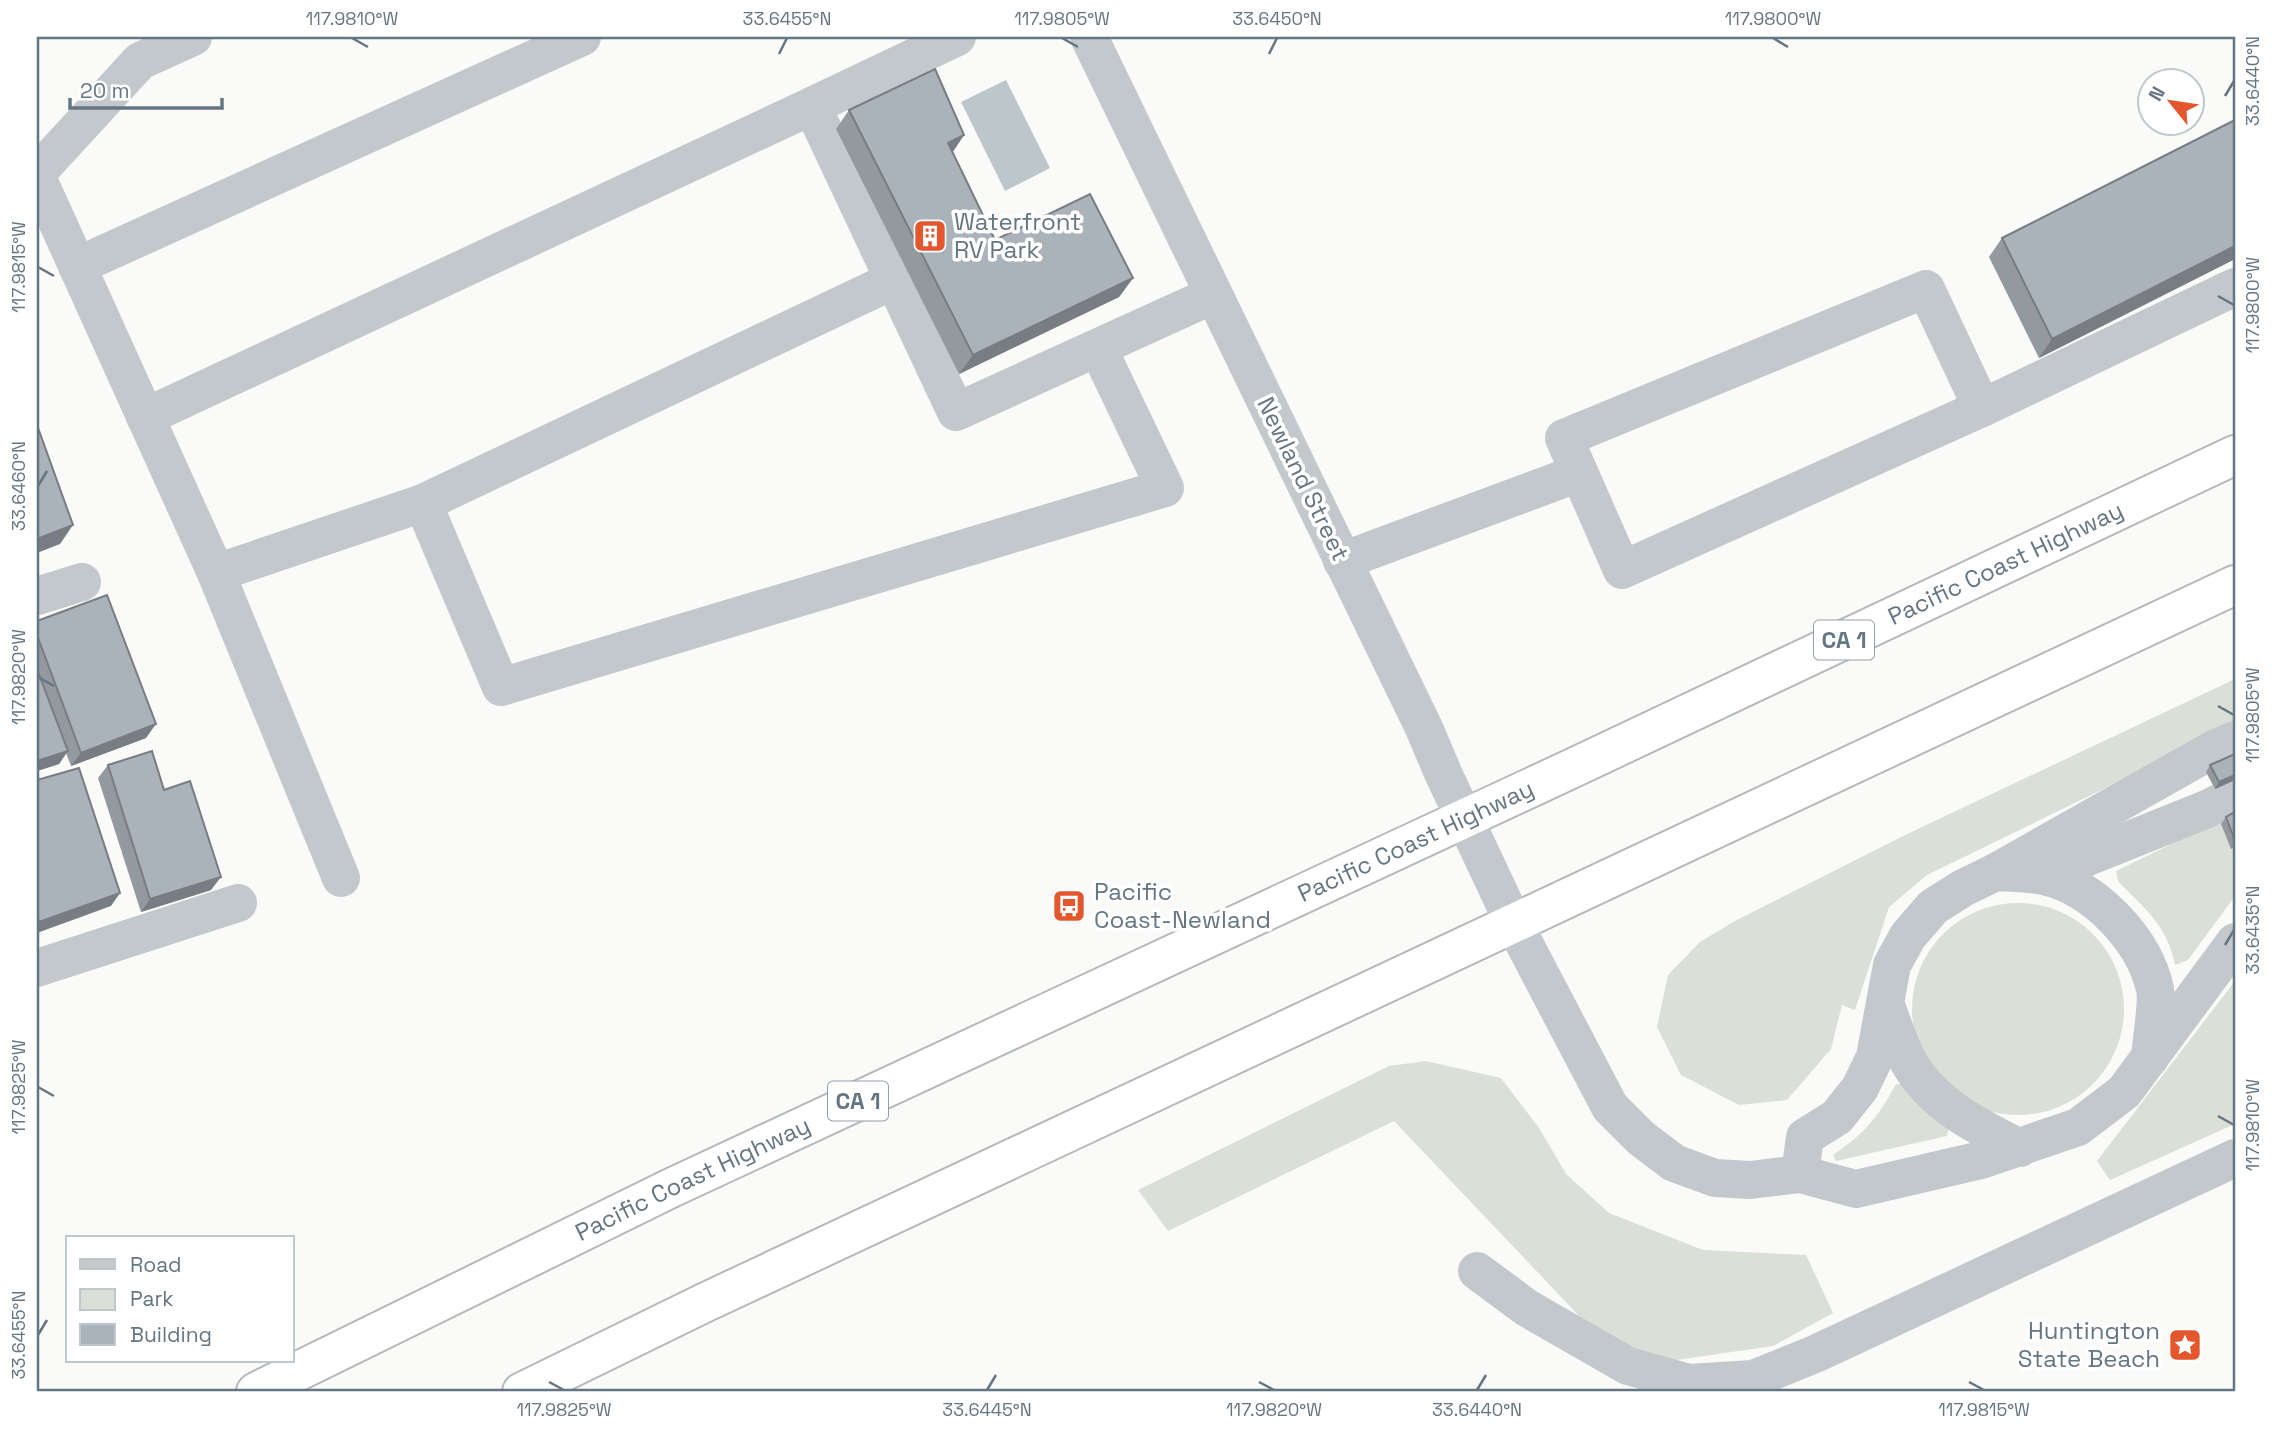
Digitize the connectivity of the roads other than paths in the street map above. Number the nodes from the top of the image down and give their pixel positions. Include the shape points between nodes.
1 (193, 37) edge
2 (582, 37) edge
3 (957, 37) edge
4 (1089, 37) edge
5 (812, 106) junction
6 (37, 175) edge
7 (77, 266) junction
8 (894, 280) junction
9 (2235, 287) edge
10 (1213, 295) junction
11 (1098, 348) junction
12 (1982, 408) junction
13 (145, 417) junction
14 (2235, 455) edge
15 (1579, 473) junction
16 (423, 503) junction
17 (1342, 561) junction
18 (216, 573) junction
19 (82, 582) dead end
20 (2235, 584) edge
21 (37, 596) edge
22 (2235, 740) edge
23 (2235, 795) edge
24 (1465, 819) junction
25 (1996, 872) junction
26 (2047, 876) junction
27 (341, 878) dead end
28 (239, 902) dead end
29 (1513, 922) junction
30 (2235, 942) edge
31 (37, 968) edge
32 (1885, 1003) junction
33 (2150, 1058) junction
34 (2020, 1148) junction
35 (2235, 1158) edge
36 (1800, 1174) junction
37 (1477, 1271) dead end
38 (256, 1392) edge
39 (522, 1392) edge

1 - 6 street via 140,61
2 - 7 street
3 - 5 street
4 - 10 street, Newland Street
5 - 8 street
5 - 13 street
6 - 7 street
7 - 13 street
8 - 11 street via 956,412
8 - 16 street
9 - 12 street
10 - 11 street
10 - 17 street, Newland Street
11 - 16 street via 1165,488 501,687
12 - 15 street via 1622,570
12 - 15 street via 1926,289 1564,438
13 - 18 street
14 - 24 highway, Pacific Coast Highway / CA 1
15 - 17 street
16 - 18 street
17 - 24 street, Newland Street
18 - 27 street
19 - 21 street
20 - 29 highway
22 - 25 street
23 - 26 street
24 - 29 street, Newland Street
24 - 38 highway, Pacific Coast Highway / CA 1 via 671,1188
25 - 26 street
25 - 32 street via 1933,907 1908,936 1892,965
26 - 33 street via 2111,912 2138,948 2155,990
28 - 31 street
29 - 36 street, Newland Street via 1609,1107 1641,1138 1675,1163 1715,1178 1750,1180
29 - 39 highway
30 - 33 street
32 - 34 street via 1908,1059 1930,1090 1963,1118
32 - 36 street via 1875,1057 1860,1088 1837,1117 1805,1137
33 - 34 street via 2124,1092 2078,1127
34 - 36 street via 1856,1189
35 - 37 street via 1753,1379 1689,1383 1628,1366 1527,1308

